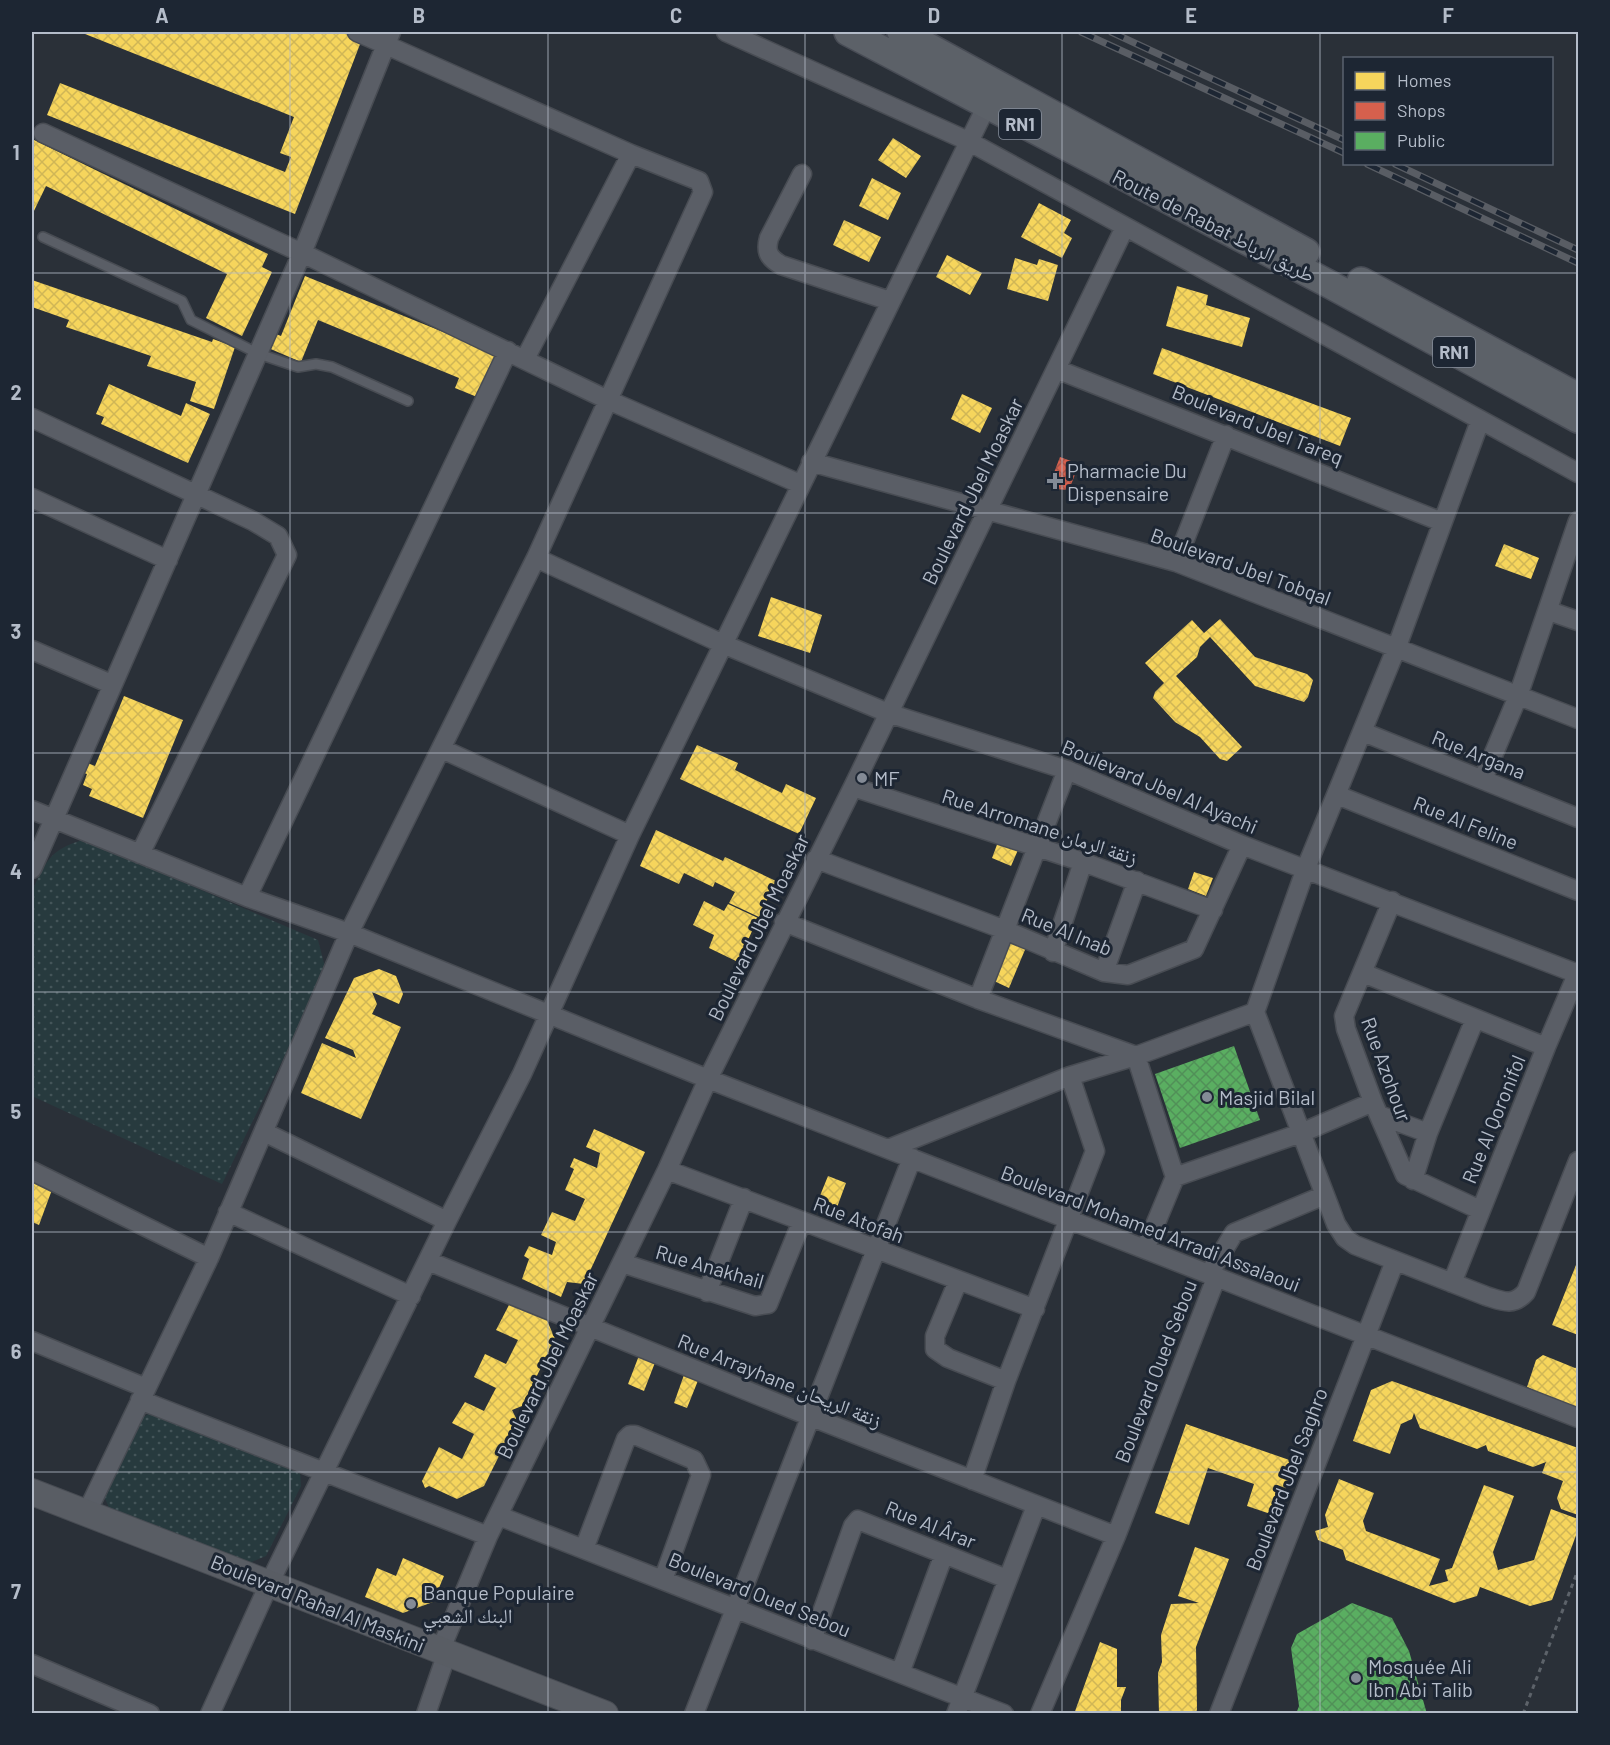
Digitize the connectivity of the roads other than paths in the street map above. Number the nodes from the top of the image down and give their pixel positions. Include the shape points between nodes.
1 (357, 32) edge
2 (726, 32) edge
3 (848, 32) edge
4 (901, 32) edge
5 (388, 38) edge
6 (987, 105) junction
7 (43, 133) dead end
8 (968, 141) junction
9 (631, 154) junction
10 (802, 174) dead end
11 (1125, 227) junction
12 (43, 237) dead end
13 (302, 253) junction
14 (890, 301) junction
15 (508, 351) junction
16 (259, 354) junction
17 (525, 359) junction
18 (1056, 369) junction
19 (1578, 397) edge
20 (608, 400) junction
21 (408, 401) dead end
22 (32, 418) edge
23 (1578, 419) edge
24 (1480, 421) junction
25 (1226, 435) junction
26 (811, 462) junction
27 (1578, 472) edge
28 (800, 483) junction
29 (196, 494) junction
30 (32, 498) edge
31 (987, 512) junction
32 (1578, 521) edge
33 (1442, 522) junction
34 (536, 558) junction
35 (168, 560) junction
36 (1176, 562) junction
37 (1549, 611) junction
38 (1578, 621) edge
39 (723, 644) junction
40 (1396, 649) junction
41 (32, 650) edge
42 (111, 684) junction
43 (1518, 696) junction
44 (888, 713) junction
45 (1578, 719) edge
46 (1363, 732) junction
47 (442, 749) junction
48 (1067, 770) junction
49 (1483, 779) junction
50 (853, 787) junction
51 (1337, 795) junction
52 (32, 810) edge
53 (1578, 818) edge
54 (52, 820) junction
55 (630, 835) junction
56 (1242, 845) junction
57 (1035, 847) junction
58 (140, 854) junction
59 (816, 859) junction
60 (1083, 862) junction
61 (32, 868) edge
62 (1306, 868) junction
63 (1137, 881) junction
64 (1578, 891) edge
65 (247, 897) junction
66 (1392, 901) junction
67 (1213, 910) junction
68 (784, 922) junction
69 (1005, 930) junction
70 (349, 933) junction
71 (1053, 952) junction
72 (1104, 972) junction
73 (1363, 973) junction
74 (1578, 973) edge
75 (978, 999) junction
76 (1255, 1012) junction
77 (550, 1015) junction
78 (1475, 1019) junction
79 (1546, 1047) junction
80 (1136, 1056) junction
81 (1071, 1076) junction
82 (708, 1079) junction
83 (1376, 1109) junction
84 (264, 1132) junction
85 (1301, 1133) junction
86 (1428, 1133) junction
87 (888, 1149) junction
88 (912, 1158) junction
89 (1578, 1161) edge
90 (667, 1170) junction
91 (32, 1171) edge
92 (1175, 1177) junction
93 (1413, 1180) junction
94 (1325, 1195) junction
95 (744, 1198) junction
96 (1480, 1210) junction
97 (228, 1212) junction
98 (1069, 1220) junction
99 (447, 1221) junction
100 (802, 1221) junction
101 (874, 1249) junction
102 (1145, 1249) junction
103 (209, 1258) junction
104 (1395, 1260) junction
105 (428, 1261) junction
106 (622, 1263) junction
107 (1212, 1276) junction
108 (958, 1281) junction
109 (1452, 1283) junction
110 (707, 1292) junction
111 (411, 1296) junction
112 (1035, 1309) junction
113 (590, 1328) junction
114 (1364, 1336) junction
115 (32, 1341) edge
116 (1006, 1381) junction
117 (143, 1394) junction
118 (809, 1416) junction
119 (1578, 1418) edge
120 (324, 1471) junction
121 (972, 1480) junction
122 (32, 1492) edge
123 (1036, 1506) junction
124 (87, 1512) junction
125 (499, 1516) junction
126 (488, 1536) junction
127 (1116, 1536) junction
128 (584, 1549) junction
129 (944, 1554) junction
130 (1007, 1579) junction
131 (663, 1580) junction
132 (270, 1582) junction
133 (736, 1611) junction
134 (812, 1640) junction
135 (444, 1652) junction
136 (32, 1664) edge
137 (900, 1673) junction
138 (959, 1706) edge
139 (150, 1713) edge
140 (210, 1713) edge
141 (426, 1713) edge
142 (605, 1713) edge
143 (694, 1713) edge
144 (1004, 1713) edge
145 (1040, 1713) edge
146 (1219, 1713) edge

1 - 5 street
2 - 8 street
3 - 6 main road, Route de Rabat طريق الرباط / RN1
4 - 19 main road, Route de Rabat طريق الرباط / RN1
5 - 9 street
5 - 13 street
6 - 8 street
6 - 23 main road, Route de Rabat طريق الرباط / RN1
7 - 13 street
8 - 11 street
8 - 14 street
9 - 17 street
9 - 20 street via 699,181 703,192
10 - 14 street via 769,238 766,248 771,259
11 - 18 street, Boulevard Jbel Moaskar
11 - 24 street
12 - 16 lane via 182,301 191,321
13 - 15 street
13 - 16 street
14 - 26 street
15 - 17 street
15 - 65 street
16 - 21 lane via 298,367 332,367
16 - 29 street
17 - 20 street
18 - 25 street, Boulevard Jbel Tareq
18 - 31 street, Boulevard Jbel Moaskar
20 - 28 street
20 - 34 street
22 - 29 street
24 - 27 street
24 - 33 street
25 - 33 street, Boulevard Jbel Tareq
25 - 36 street
26 - 28 street
26 - 31 street, Boulevard Jbel Tobqal
28 - 39 street
29 - 35 street
29 - 58 street via 266,528 282,542 287,555
30 - 35 street
31 - 36 street, Boulevard Jbel Tobqal
31 - 44 street, Boulevard Jbel Moaskar
32 - 37 street
33 - 40 street
34 - 39 street, Boulevard Jbel Al Ayachi
34 - 47 street
35 - 42 street
36 - 40 street, Boulevard Jbel Tobqal
37 - 38 street
37 - 43 street
39 - 44 street, Boulevard Jbel Al Ayachi
39 - 55 street
40 - 43 street, Boulevard Jbel Tobqal
40 - 46 street
41 - 42 street
42 - 54 street
43 - 45 street, Boulevard Jbel Tobqal
43 - 49 street
44 - 48 street, Boulevard Jbel Al Ayachi
44 - 50 street, Boulevard Jbel Moaskar
46 - 49 street, Rue Argana
46 - 51 street
47 - 55 street
47 - 70 street
48 - 56 street, Boulevard Jbel Al Ayachi
48 - 57 street
49 - 53 street, Rue Argana
50 - 57 street, Rue Arromane زنقة الرمان
50 - 59 street, Boulevard Jbel Moaskar
51 - 62 street
51 - 64 street, Rue Al Feline
52 - 54 street, Boulevard Mohamed Arradi Assalaoui
54 - 58 street, Boulevard Mohamed Arradi Assalaoui
54 - 61 street
55 - 77 street
56 - 62 street, Boulevard Jbel Al Ayachi
56 - 67 street, Rue Al Inab
57 - 60 street, Rue Arromane زنقة الرمان
57 - 69 street
58 - 65 street, Boulevard Mohamed Arradi Assalaoui
59 - 68 street, Boulevard Jbel Moaskar
59 - 69 street, Rue Al Inab
60 - 63 street, Rue Arromane زنقة الرمان
60 - 71 street
62 - 66 street, Boulevard Jbel Al Ayachi
62 - 76 street
63 - 67 street, Rue Arromane زنقة الرمان
63 - 72 street
65 - 70 street, Boulevard Mohamed Arradi Assalaoui
66 - 73 street, Rue Azohour
66 - 74 street, Boulevard Jbel Al Ayachi
67 - 72 street, Rue Al Inab via 1194,949 1128,975
68 - 75 street
68 - 82 street, Boulevard Jbel Moaskar
69 - 71 street, Rue Al Inab
69 - 75 street
70 - 77 street, Boulevard Mohamed Arradi Assalaoui
70 - 84 street
71 - 72 street, Rue Al Inab
73 - 78 street
73 - 83 street, Rue Azohour via 1344,1016
74 - 79 street, Rue Al Qoronifol
75 - 80 street
76 - 80 street
76 - 85 street
77 - 82 street, Boulevard Mohamed Arradi Assalaoui
77 - 99 street
78 - 79 street
78 - 86 street
79 - 96 street, Rue Al Qoronifol
80 - 81 street
80 - 92 street
81 - 87 street
81 - 98 street via 1095,1151
82 - 87 street, Boulevard Mohamed Arradi Assalaoui
82 - 90 street, Boulevard Jbel Moaskar
83 - 85 street
83 - 86 street
83 - 93 street, Rue Azohour via 1399,1166
84 - 97 street
84 - 99 street
85 - 92 street
85 - 94 street
86 - 93 street
87 - 88 street, Boulevard Mohamed Arradi Assalaoui
88 - 98 street, Boulevard Mohamed Arradi Assalaoui
88 - 101 street
89 - 109 street via 1521,1298 1506,1302
90 - 95 street, Rue Atofah
90 - 106 street, Boulevard Jbel Moaskar
91 - 103 street
92 - 102 street
93 - 96 street, Rue Azohour
94 - 104 street via 1345,1238
94 - 107 street, Boulevard Oued Sebou via 1234,1233
95 - 100 street, Rue Atofah
95 - 110 street
96 - 109 street, Rue Al Qoronifol
97 - 103 street
97 - 111 street
98 - 102 street, Boulevard Mohamed Arradi Assalaoui
98 - 112 street
99 - 105 street
100 - 101 street, Rue Atofah
100 - 110 street, Rue Anakhail via 766,1305 757,1307
101 - 108 street, Rue Atofah
101 - 118 street
102 - 107 street, Boulevard Mohamed Arradi Assalaoui
103 - 117 street
104 - 109 street
104 - 114 street, Boulevard Jbel Saghro
105 - 111 street
105 - 113 street, Rue Arrayhane زنقة الريحان
106 - 110 street, Rue Anakhail
106 - 113 street, Boulevard Jbel Moaskar
107 - 114 street, Boulevard Mohamed Arradi Assalaoui
107 - 127 street, Boulevard Oued Sebou
108 - 112 street, Rue Atofah
108 - 116 street via 935,1336 935,1349
111 - 120 street
112 - 116 street
113 - 118 street, Rue Arrayhane زنقة الريحان
113 - 125 street, Boulevard Jbel Moaskar
114 - 119 street, Boulevard Mohamed Arradi Assalaoui
114 - 146 street, Boulevard Jbel Saghro
115 - 117 street
116 - 121 street
117 - 120 street
117 - 124 street
118 - 121 street, Rue Arrayhane زنقة الريحان
118 - 133 street
120 - 126 street
120 - 132 street
121 - 123 street, Rue Arrayhane زنقة الريحان
122 - 124 street, Boulevard Rahal Al Maskini
123 - 127 street, Rue Arrayhane زنقة الريحان
123 - 130 street
124 - 132 street, Boulevard Rahal Al Maskini
125 - 126 street, Boulevard Jbel Moaskar
125 - 128 street, Boulevard Oued Sebou
126 - 135 street, Boulevard Jbel Moaskar
127 - 145 street, Boulevard Oued Sebou
128 - 131 street, Boulevard Oued Sebou
128 - 131 street via 626,1439 635,1435 694,1460 701,1475
129 - 130 street, Rue Al Ârar
129 - 134 street, Rue Al Ârar via 861,1520 855,1521
129 - 137 street
130 - 138 street
131 - 133 street, Boulevard Oued Sebou
132 - 135 street, Boulevard Rahal Al Maskini
132 - 140 street
133 - 134 street, Boulevard Oued Sebou
133 - 143 street
134 - 137 street, Boulevard Oued Sebou
135 - 141 street, Boulevard Jbel Moaskar
135 - 142 street, Boulevard Rahal Al Maskini
136 - 139 street
137 - 138 street, Boulevard Oued Sebou
138 - 144 street, Boulevard Oued Sebou

